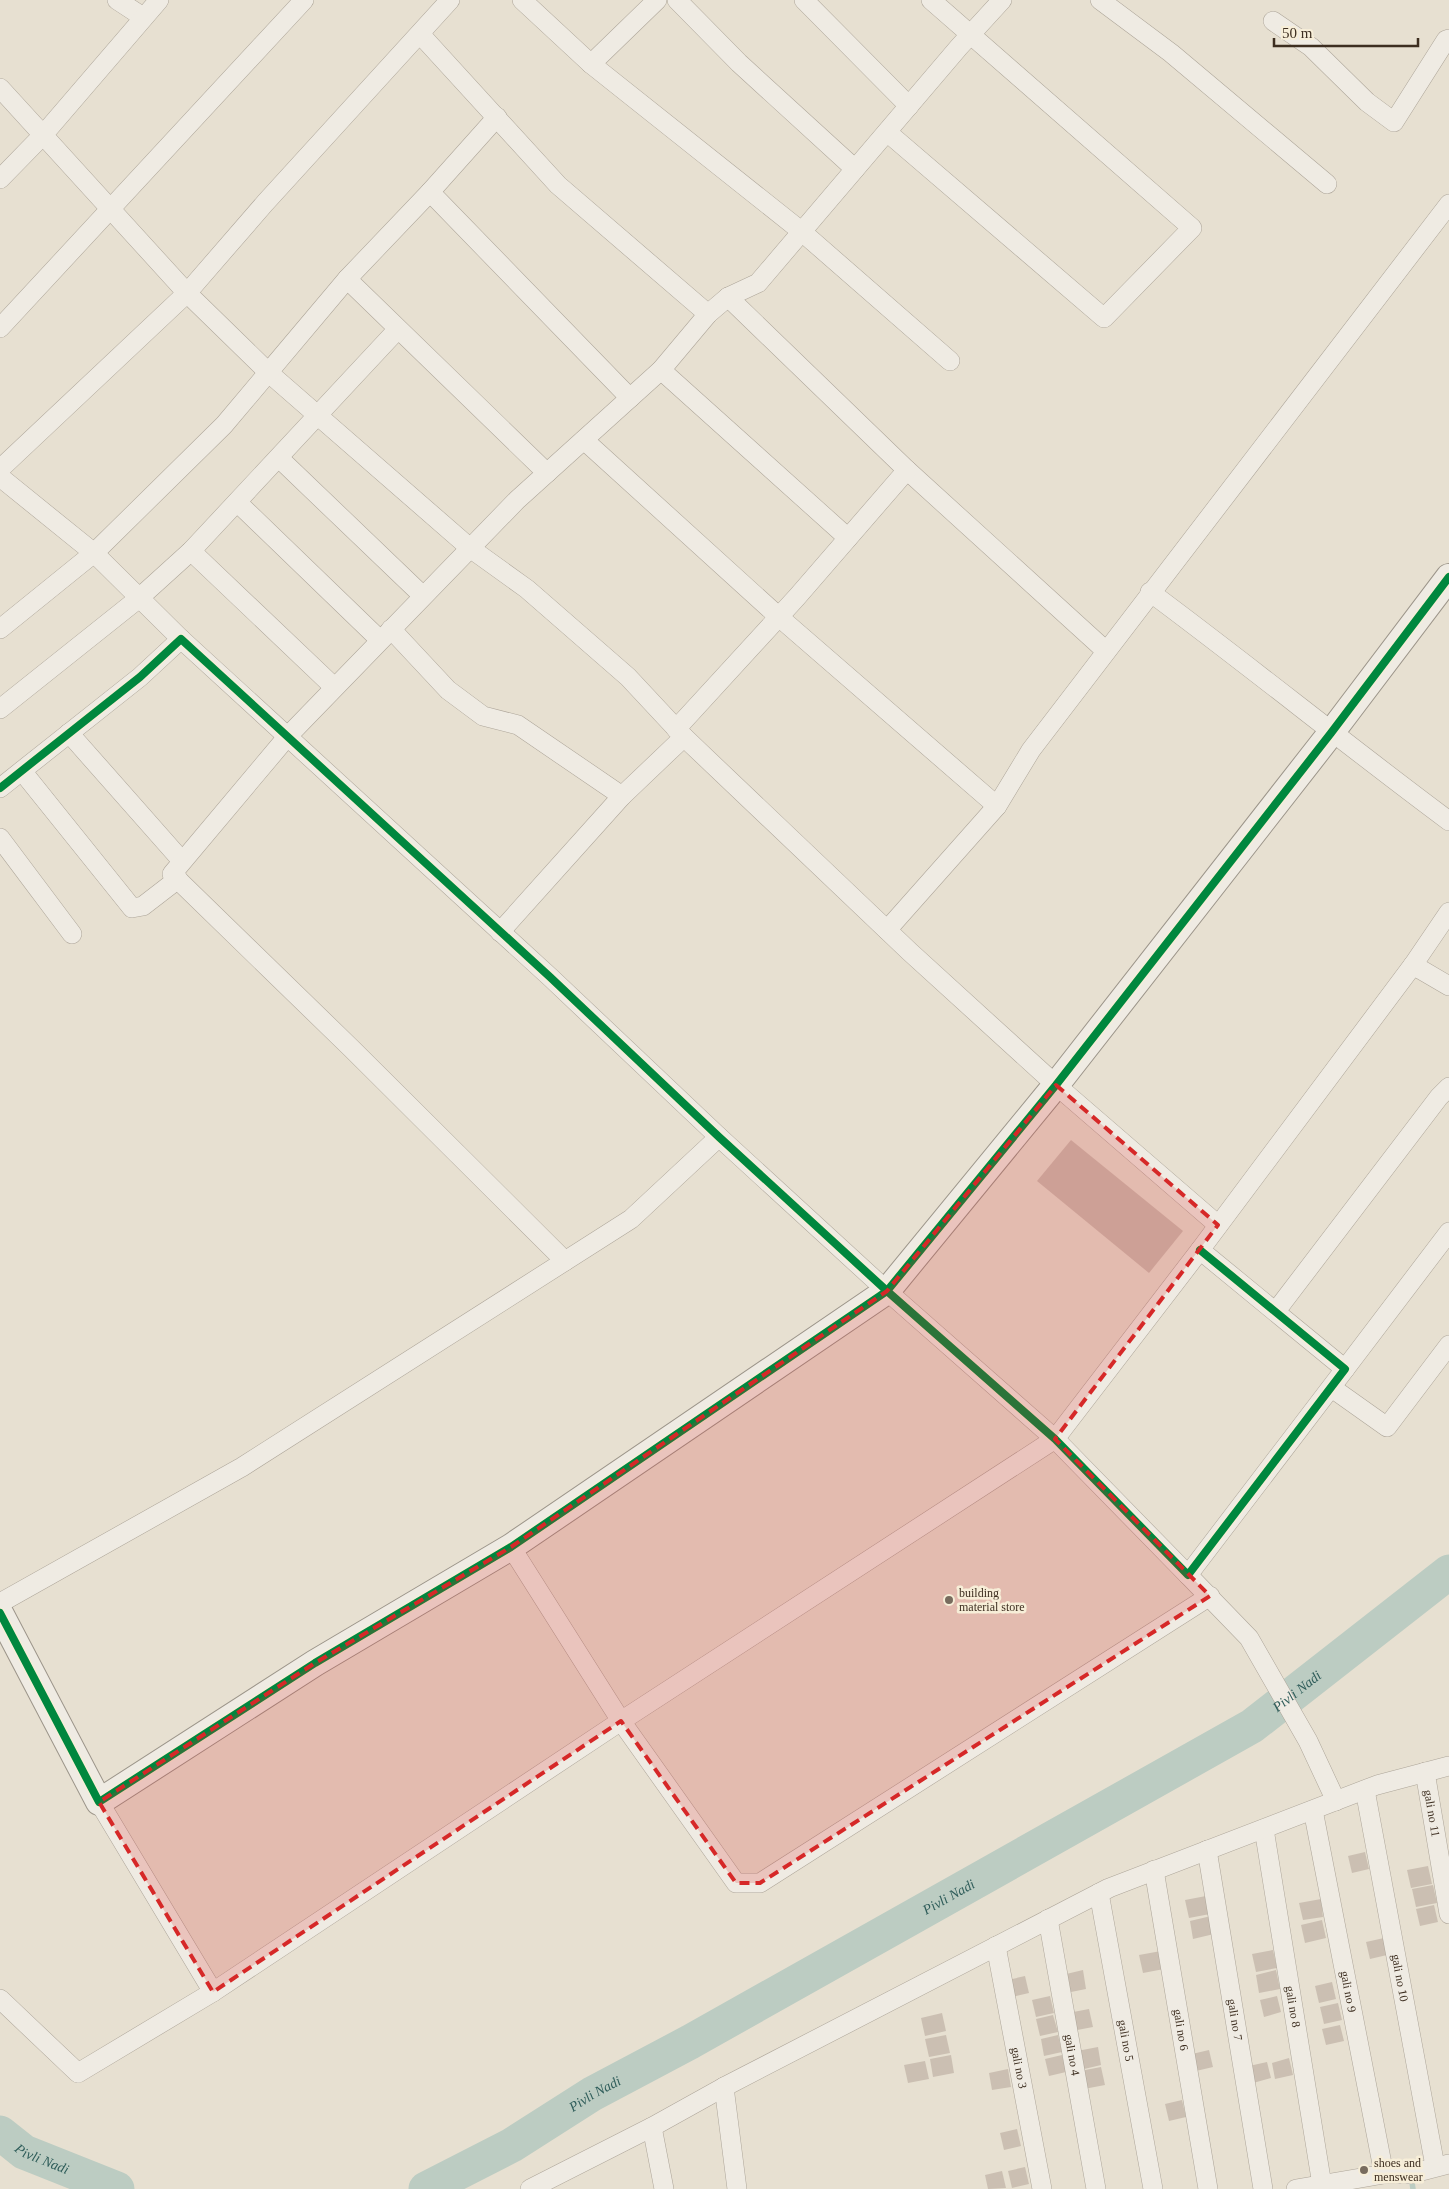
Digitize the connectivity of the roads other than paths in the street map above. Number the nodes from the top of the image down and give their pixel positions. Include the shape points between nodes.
1 (117, 0) edge
2 (159, 0) edge
3 (304, 0) edge
4 (450, 0) edge
5 (522, 0) edge
6 (657, 0) edge
7 (677, 0) edge
8 (930, 0) edge
9 (1002, 0) edge
10 (1100, 0) edge
11 (812, 3) edge
12 (144, 18) junction
13 (1273, 21) dead end
14 (420, 34) junction
15 (970, 35) junction
16 (1449, 39) edge
17 (591, 64) junction
18 (0, 88) edge
19 (909, 106) junction
20 (497, 117) junction
21 (887, 132) junction
22 (43, 134) junction
23 (855, 169) junction
24 (0, 179) edge
25 (1326, 184) dead end
26 (430, 192) junction
27 (1449, 204) edge
28 (110, 210) junction
29 (800, 232) junction
30 (347, 279) junction
31 (187, 293) junction
32 (728, 297) junction
33 (708, 314) junction
34 (0, 328) edge
35 (398, 329) junction
36 (950, 362) dead end
37 (661, 370) junction
38 (269, 373) junction
39 (630, 398) junction
40 (318, 417) junction
41 (584, 440) junction
42 (279, 458) junction
43 (0, 469) edge
44 (907, 470) junction
45 (547, 473) junction
46 (0, 478) edge
47 (237, 502) junction
48 (848, 538) junction
49 (470, 548) junction
50 (191, 550) junction
51 (94, 554) junction
52 (1449, 577) edge
53 (1150, 592) junction
54 (423, 596) junction
55 (138, 599) junction
56 (779, 617) junction
57 (0, 629) edge
58 (385, 634) junction
59 (181, 639) junction
60 (1106, 651) junction
61 (334, 687) junction
62 (0, 709) edge
63 (69, 733) junction
64 (680, 733) junction
65 (1331, 733) junction
66 (287, 737) junction
67 (22, 770) junction
68 (0, 788) edge
69 (622, 796) junction
70 (997, 806) junction
71 (1449, 821) edge
72 (0, 838) edge
73 (182, 861) junction
74 (178, 879) junction
75 (1449, 912) edge
76 (887, 930) junction
77 (500, 932) junction
78 (72, 934) dead end
79 (1413, 965) junction
80 (1449, 986) edge
81 (1056, 1085) junction
82 (1449, 1087) edge
83 (719, 1137) junction
84 (1218, 1224) junction
85 (1449, 1232) edge
86 (1200, 1250) junction
87 (565, 1261) junction
88 (887, 1291) junction
89 (1276, 1311) junction
90 (1449, 1345) edge
91 (1345, 1369) junction
92 (1332, 1388) junction
93 (1055, 1439) junction
94 (511, 1546) junction
95 (1188, 1575) junction
96 (1210, 1596) junction
97 (0, 1603) edge
98 (0, 1613) edge
99 (621, 1721) junction
100 (1449, 1766) edge
101 (1425, 1772) junction
102 (1364, 1790) junction
103 (1336, 1801) junction
104 (99, 1802) junction
105 (1313, 1810) junction
106 (1264, 1828) junction
107 (1207, 1850) junction
108 (1154, 1870) junction
109 (1099, 1893) junction
110 (1449, 1914) edge
111 (1048, 1919) junction
112 (996, 1946) junction
113 (212, 1992) junction
114 (0, 1999) edge
115 (724, 2087) junction
116 (652, 2127) junction
117 (1442, 2165) edge
118 (1384, 2174) junction
119 (552, 2184) edge
120 (1322, 2185) junction
121 (530, 2189) edge
122 (664, 2189) edge
123 (736, 2189) edge
124 (1042, 2189) edge
125 (1096, 2189) edge
126 (1153, 2189) edge
127 (1208, 2189) edge
128 (1263, 2189) edge
129 (1296, 2189) edge

1 - 12 street
2 - 12 street
3 - 28 street
4 - 14 street
5 - 17 street
6 - 17 street
7 - 23 street via 739,63
8 - 15 street
9 - 15 street
10 - 25 street via 1171,53
11 - 19 street
12 - 22 street
13 - 16 street via 1311,47 1366,102 1394,122
14 - 20 street
14 - 31 street via 264,203
15 - 19 street
15 - 21 street via 1192,228 1104,318
17 - 29 street
18 - 22 street
19 - 21 street
20 - 26 street
20 - 33 street via 558,185
21 - 23 street
22 - 24 street
22 - 28 street
23 - 29 street
26 - 30 street
26 - 39 street
27 - 53 street
28 - 31 street
28 - 34 street
29 - 32 street via 758,283
29 - 36 street
30 - 35 street
30 - 38 street
31 - 38 street
31 - 43 street
32 - 33 street
32 - 44 street
33 - 37 street
35 - 40 street
35 - 45 street
37 - 39 street
37 - 48 street
38 - 40 street
38 - 51 street via 224,425
39 - 41 street
40 - 42 street
40 - 49 street
41 - 45 street
41 - 56 street
42 - 47 street
42 - 54 street
44 - 48 street
44 - 60 street
45 - 49 street
46 - 51 street
47 - 50 street
47 - 58 street
48 - 56 street
49 - 54 street
49 - 64 street via 527,589 613,665
50 - 55 street
50 - 61 street
51 - 55 street
51 - 57 street
52 - 65 street
53 - 60 street
53 - 65 street via 1260,674
54 - 58 street
55 - 59 street
55 - 62 street
56 - 64 street
56 - 70 street
58 - 61 street
58 - 69 street via 448,690 483,716 518,726
59 - 63 street via 140,677
59 - 66 street
60 - 70 street via 1031,750
61 - 66 street
63 - 67 street
63 - 73 street
64 - 69 street
64 - 76 street
65 - 71 street
65 - 81 street
66 - 73 street
66 - 77 street
67 - 68 street
67 - 74 street via 132,908 143,906
69 - 77 street
70 - 76 street
72 - 78 street
73 - 74 street via 172,874
74 - 87 street
75 - 79 street
76 - 81 street
77 - 83 street
79 - 80 street
79 - 84 street
81 - 84 street
81 - 88 street
82 - 89 street
83 - 87 street via 631,1218
83 - 88 street
84 - 86 street
85 - 91 street
86 - 89 street
86 - 93 street
87 - 97 street via 242,1467
88 - 93 street
88 - 94 street
89 - 91 street
90 - 92 street via 1387,1427
91 - 92 street
92 - 95 street
93 - 95 street
93 - 99 street
94 - 99 street
94 - 104 street via 315,1663
95 - 96 street
96 - 99 street via 760,1883 736,1883
96 - 103 street via 1249,1638 1308,1741
98 - 104 street
99 - 113 street
100 - 101 street
101 - 102 street
101 - 110 street, gali no 11
102 - 103 street
102 - 117 street, gali no 10
103 - 105 street
104 - 113 street
105 - 106 street
105 - 118 street, gali no 9
106 - 107 street
106 - 120 street, gali no 8
107 - 108 street
107 - 128 street, gali no 7
108 - 109 street
108 - 127 street, gali no 6
109 - 111 street
109 - 126 street, gali no 5
111 - 112 street
111 - 125 street, gali no 4
112 - 115 street
112 - 124 street, gali no 3
113 - 114 street via 78,2073
115 - 116 street
115 - 123 street
116 - 119 street
116 - 122 street
117 - 118 street via 1410,2174
118 - 120 street
119 - 121 street
120 - 129 street

